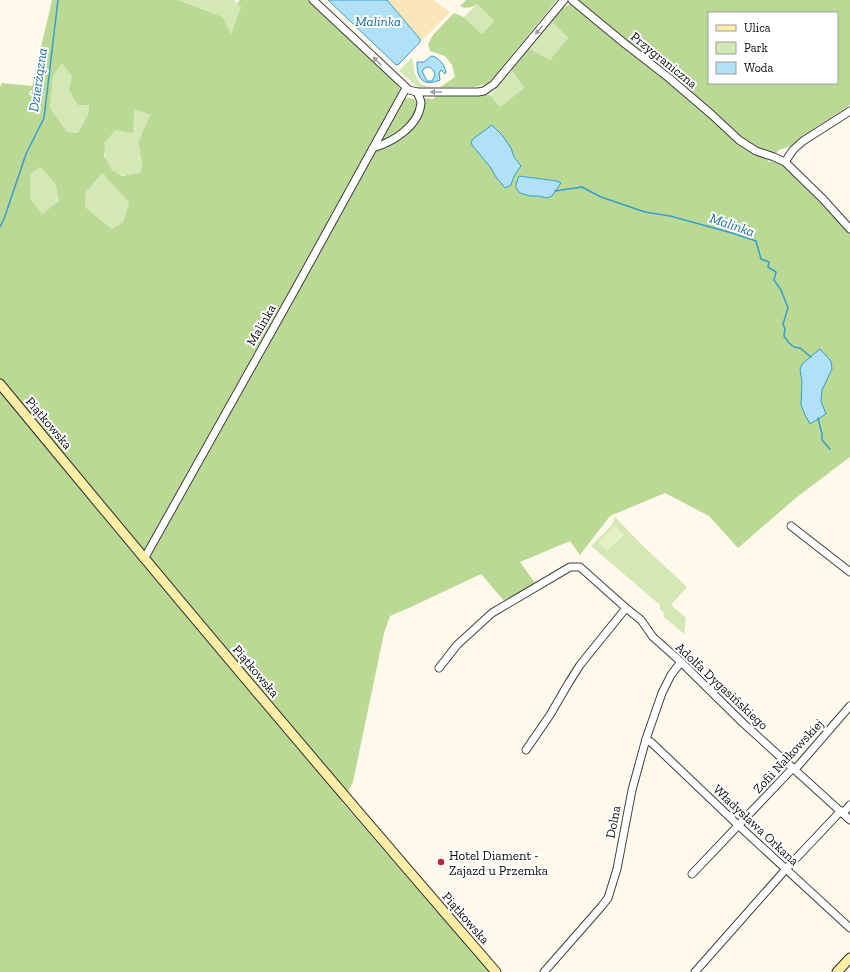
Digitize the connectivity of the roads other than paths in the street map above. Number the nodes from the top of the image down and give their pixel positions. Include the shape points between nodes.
1 (313, 0) edge
2 (564, 0) edge
3 (572, 0) edge
4 (406, 88) junction
5 (417, 92) junction
6 (850, 111) edge
7 (373, 148) junction
8 (785, 162) junction
9 (850, 229) edge
10 (0, 384) edge
11 (791, 526) dead end
12 (144, 559) junction
13 (850, 572) edge
14 (626, 608) junction
15 (680, 662) junction
16 (439, 668) dead end
17 (850, 706) edge
18 (646, 739) junction
19 (526, 750) dead end
20 (793, 768) junction
21 (850, 805) edge
22 (840, 811) junction
23 (850, 820) edge
24 (738, 825) junction
25 (786, 869) junction
26 (692, 874) dead end
27 (850, 928) edge
28 (849, 961) edge
29 (496, 972) edge
30 (544, 972) edge
31 (695, 972) edge
32 (837, 972) edge

4 -> 1 street
2 -> 5 street via 491,87 478,92
3 - 8 street, Przygraniczna via 681,88 739,140
4 - 5 street
4 - 7 street, Malinka
5 - 7 street via 421,102 418,116 405,132
6 - 8 street via 803,141 792,150
7 - 12 street, Malinka
8 - 9 street, Przygraniczna
10 - 12 main road, Piątkowska
11 - 13 street
12 - 29 main road, Piątkowska
14 - 15 street, Adolfa Dygasińskiego via 641,620 653,637
14 - 16 street, Adolfa Dygasińskiego via 580,567 570,567 492,613 457,645
14 - 19 street via 580,666
15 - 18 street, Dolna via 662,693
15 - 20 street, Adolfa Dygasińskiego
17 - 20 street, Zofii Nałkowskiej via 798,766
18 - 24 street, Władysława Orkana
18 - 30 street, Dolna via 632,790 617,869 608,898
20 - 22 street, Adolfa Dygasińskiego
20 - 24 street, Zofii Nałkowskiej
21 - 22 street via 845,811
22 - 23 street, Adolfa Dygasińskiego
22 - 25 street
24 - 25 street, Władysława Orkana
24 - 26 street, Zofii Nałkowskiej
25 - 27 street, Władysława Orkana
25 - 31 street
28 - 32 main road

